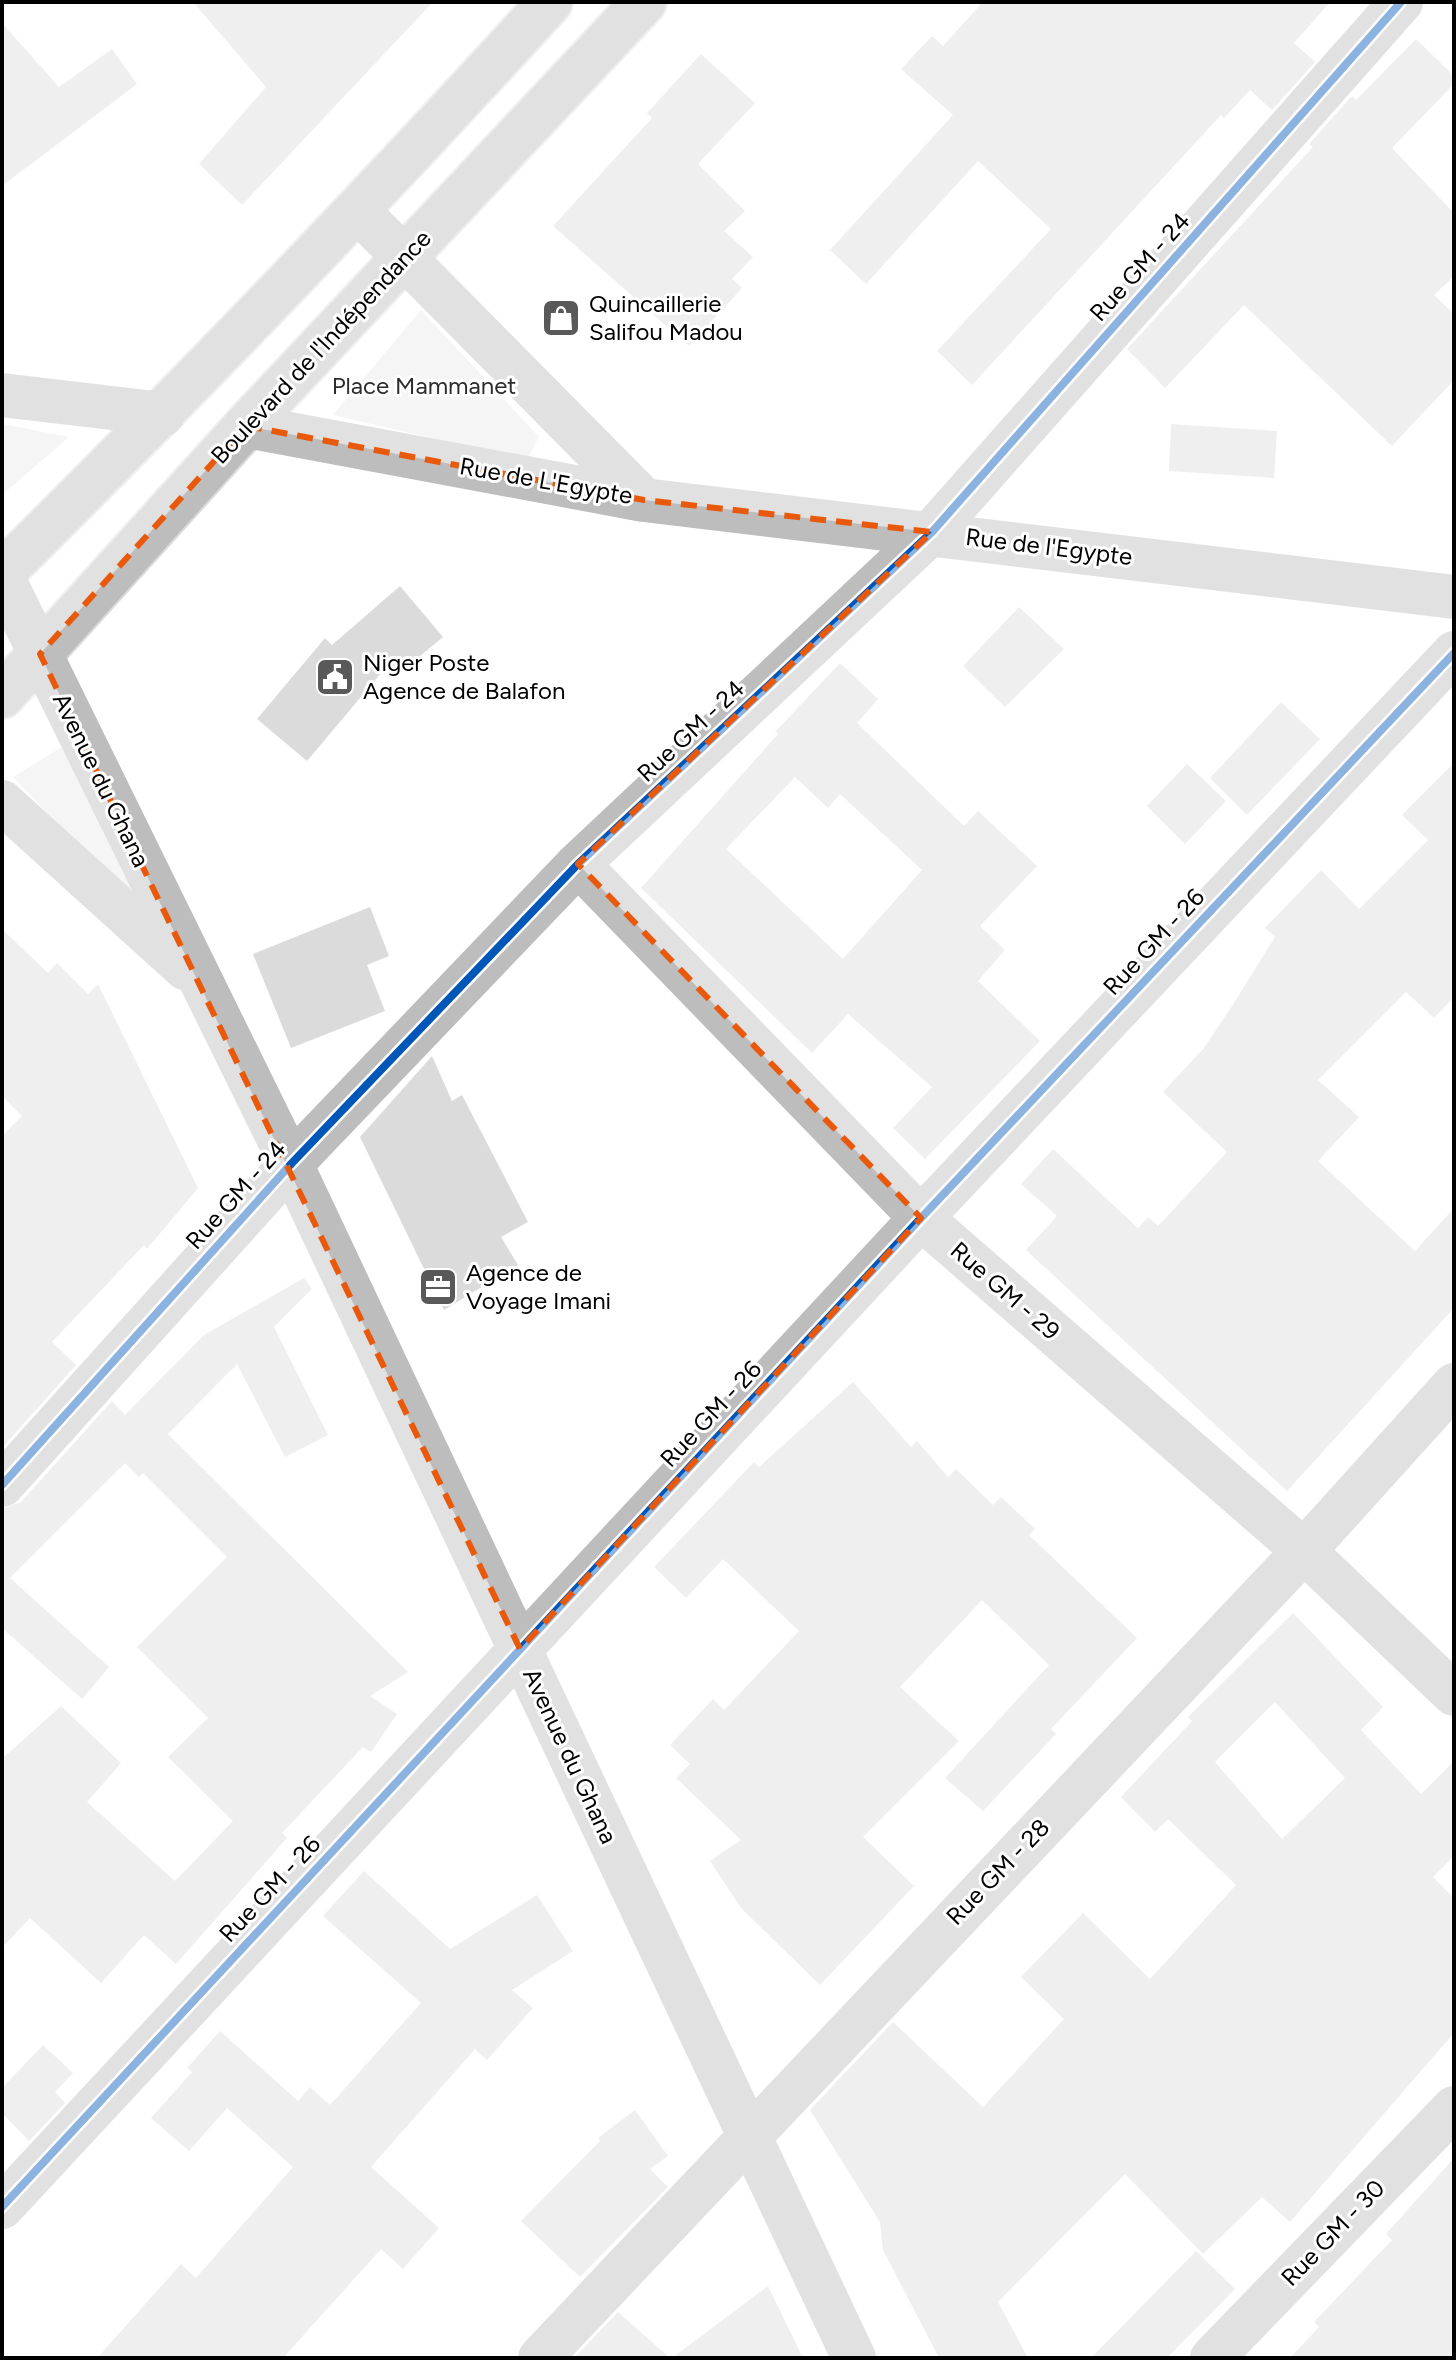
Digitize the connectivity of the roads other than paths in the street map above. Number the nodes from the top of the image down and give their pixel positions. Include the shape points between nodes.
1 (550, 2) edge
2 (644, 2) edge
3 (1401, 2) edge
4 (359, 212) junction
5 (405, 258) junction
6 (2, 395) edge
7 (163, 414) junction
8 (246, 426) junction
9 (644, 500) junction
10 (932, 532) junction
11 (2, 574) edge
12 (1454, 597) edge
13 (1454, 653) edge
14 (40, 654) junction
15 (2, 696) edge
16 (2, 802) edge
17 (578, 864) junction
18 (202, 983) junction
19 (291, 1164) junction
20 (921, 1218) junction
21 (1454, 1385) edge
22 (2, 1485) edge
23 (1304, 1551) junction
24 (520, 1649) junction
25 (1454, 1694) edge
26 (1454, 2108) edge
27 (748, 2135) junction
28 (2, 2207) edge
29 (540, 2358) edge
30 (854, 2358) edge
31 (1212, 2358) edge

1 - 4 street
2 - 5 street, Boulevard de l'Indépendance
3 - 10 street, Rue GM - 24
4 - 5 street, Rue de L'Egypte
4 - 7 street
5 - 8 street, Boulevard de l'Indépendance
5 - 9 street, Rue de L'Egypte
6 - 7 street
7 - 11 street
8 - 9 street, Rue de L'Egypte
8 - 14 street, Boulevard de l'Indépendance
9 - 10 street, Rue de l'Egypte
10 - 12 street, Rue de l'Egypte
10 - 17 street, Rue GM - 24
11 - 14 street, Avenue du Ghana
13 - 20 street, Rue GM - 26
14 - 15 street, Boulevard de l'Indépendance
14 - 18 street, Avenue du Ghana
16 - 18 street, Avenue du Ghana
17 - 19 street, Rue GM - 24
17 - 20 street, Rue GM - 29
18 - 19 street, Avenue du Ghana
19 - 22 street, Rue GM - 24
19 - 24 street, Avenue du Ghana
20 - 23 street, Rue GM - 29
20 - 24 street, Rue GM - 26
21 - 23 street, Rue GM - 28
23 - 25 street, Rue GM - 29
23 - 27 street, Rue GM - 28
24 - 27 street, Avenue du Ghana
24 - 28 street, Rue GM - 26
26 - 31 street, Rue GM - 30
27 - 29 street, Rue GM - 28
27 - 30 street, Avenue du Ghana

